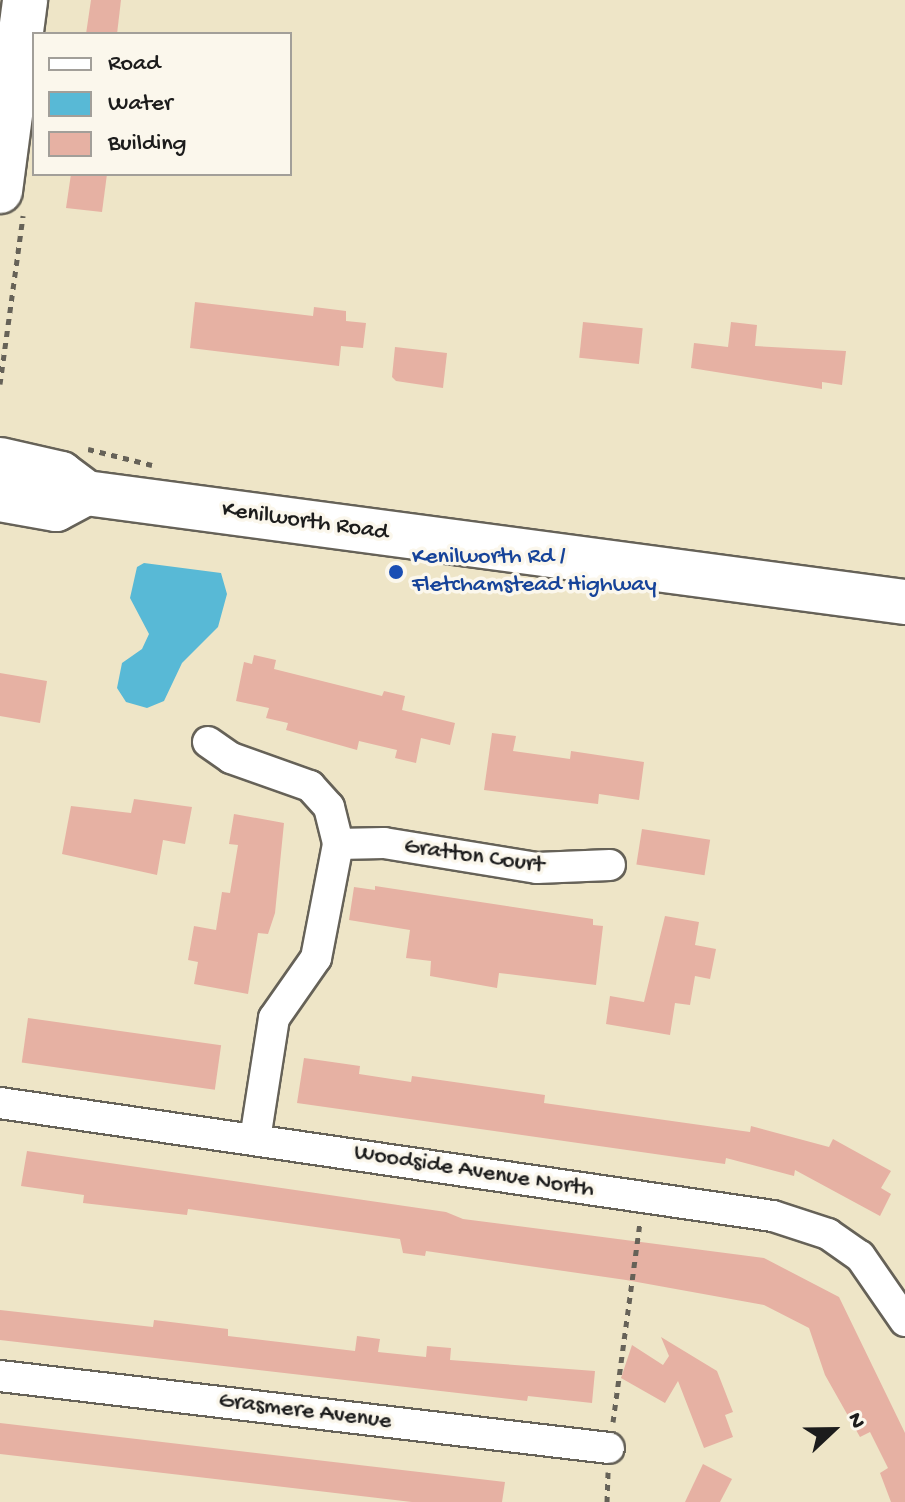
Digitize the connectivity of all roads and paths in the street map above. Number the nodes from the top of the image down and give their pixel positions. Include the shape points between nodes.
1 (25, 0) edge
2 (12, 198) edge
3 (3, 353) edge
4 (0, 384) edge
5 (0, 460) edge
6 (86, 493) junction
7 (0, 499) edge
8 (905, 602) edge
9 (208, 742) dead end
10 (338, 844) junction
11 (610, 865) dead end
12 (0, 1103) edge
13 (255, 1139) junction
14 (643, 1197) junction
15 (905, 1321) edge
16 (0, 1376) edge
17 (609, 1448) junction
18 (607, 1502) edge

1 - 2 main road
2 - 3 path
3 - 4 path
5 - 6 main road, Kenilworth Road via 61,474
6 - 7 main road via 56,509
6 - 8 main road, Kenilworth Road
9 - 10 street via 231,758 310,786 329,807
10 - 11 street, Gratton Court via 384,843 573,871
10 - 13 street via 316,958 274,1018
12 - 13 street, Woodside Avenue North
13 - 14 street, Woodside Avenue North
14 - 15 street, Woodside Avenue North via 773,1216 828,1234 873,1270
14 - 17 path
16 - 17 street, Grasmere Avenue
17 - 18 path

